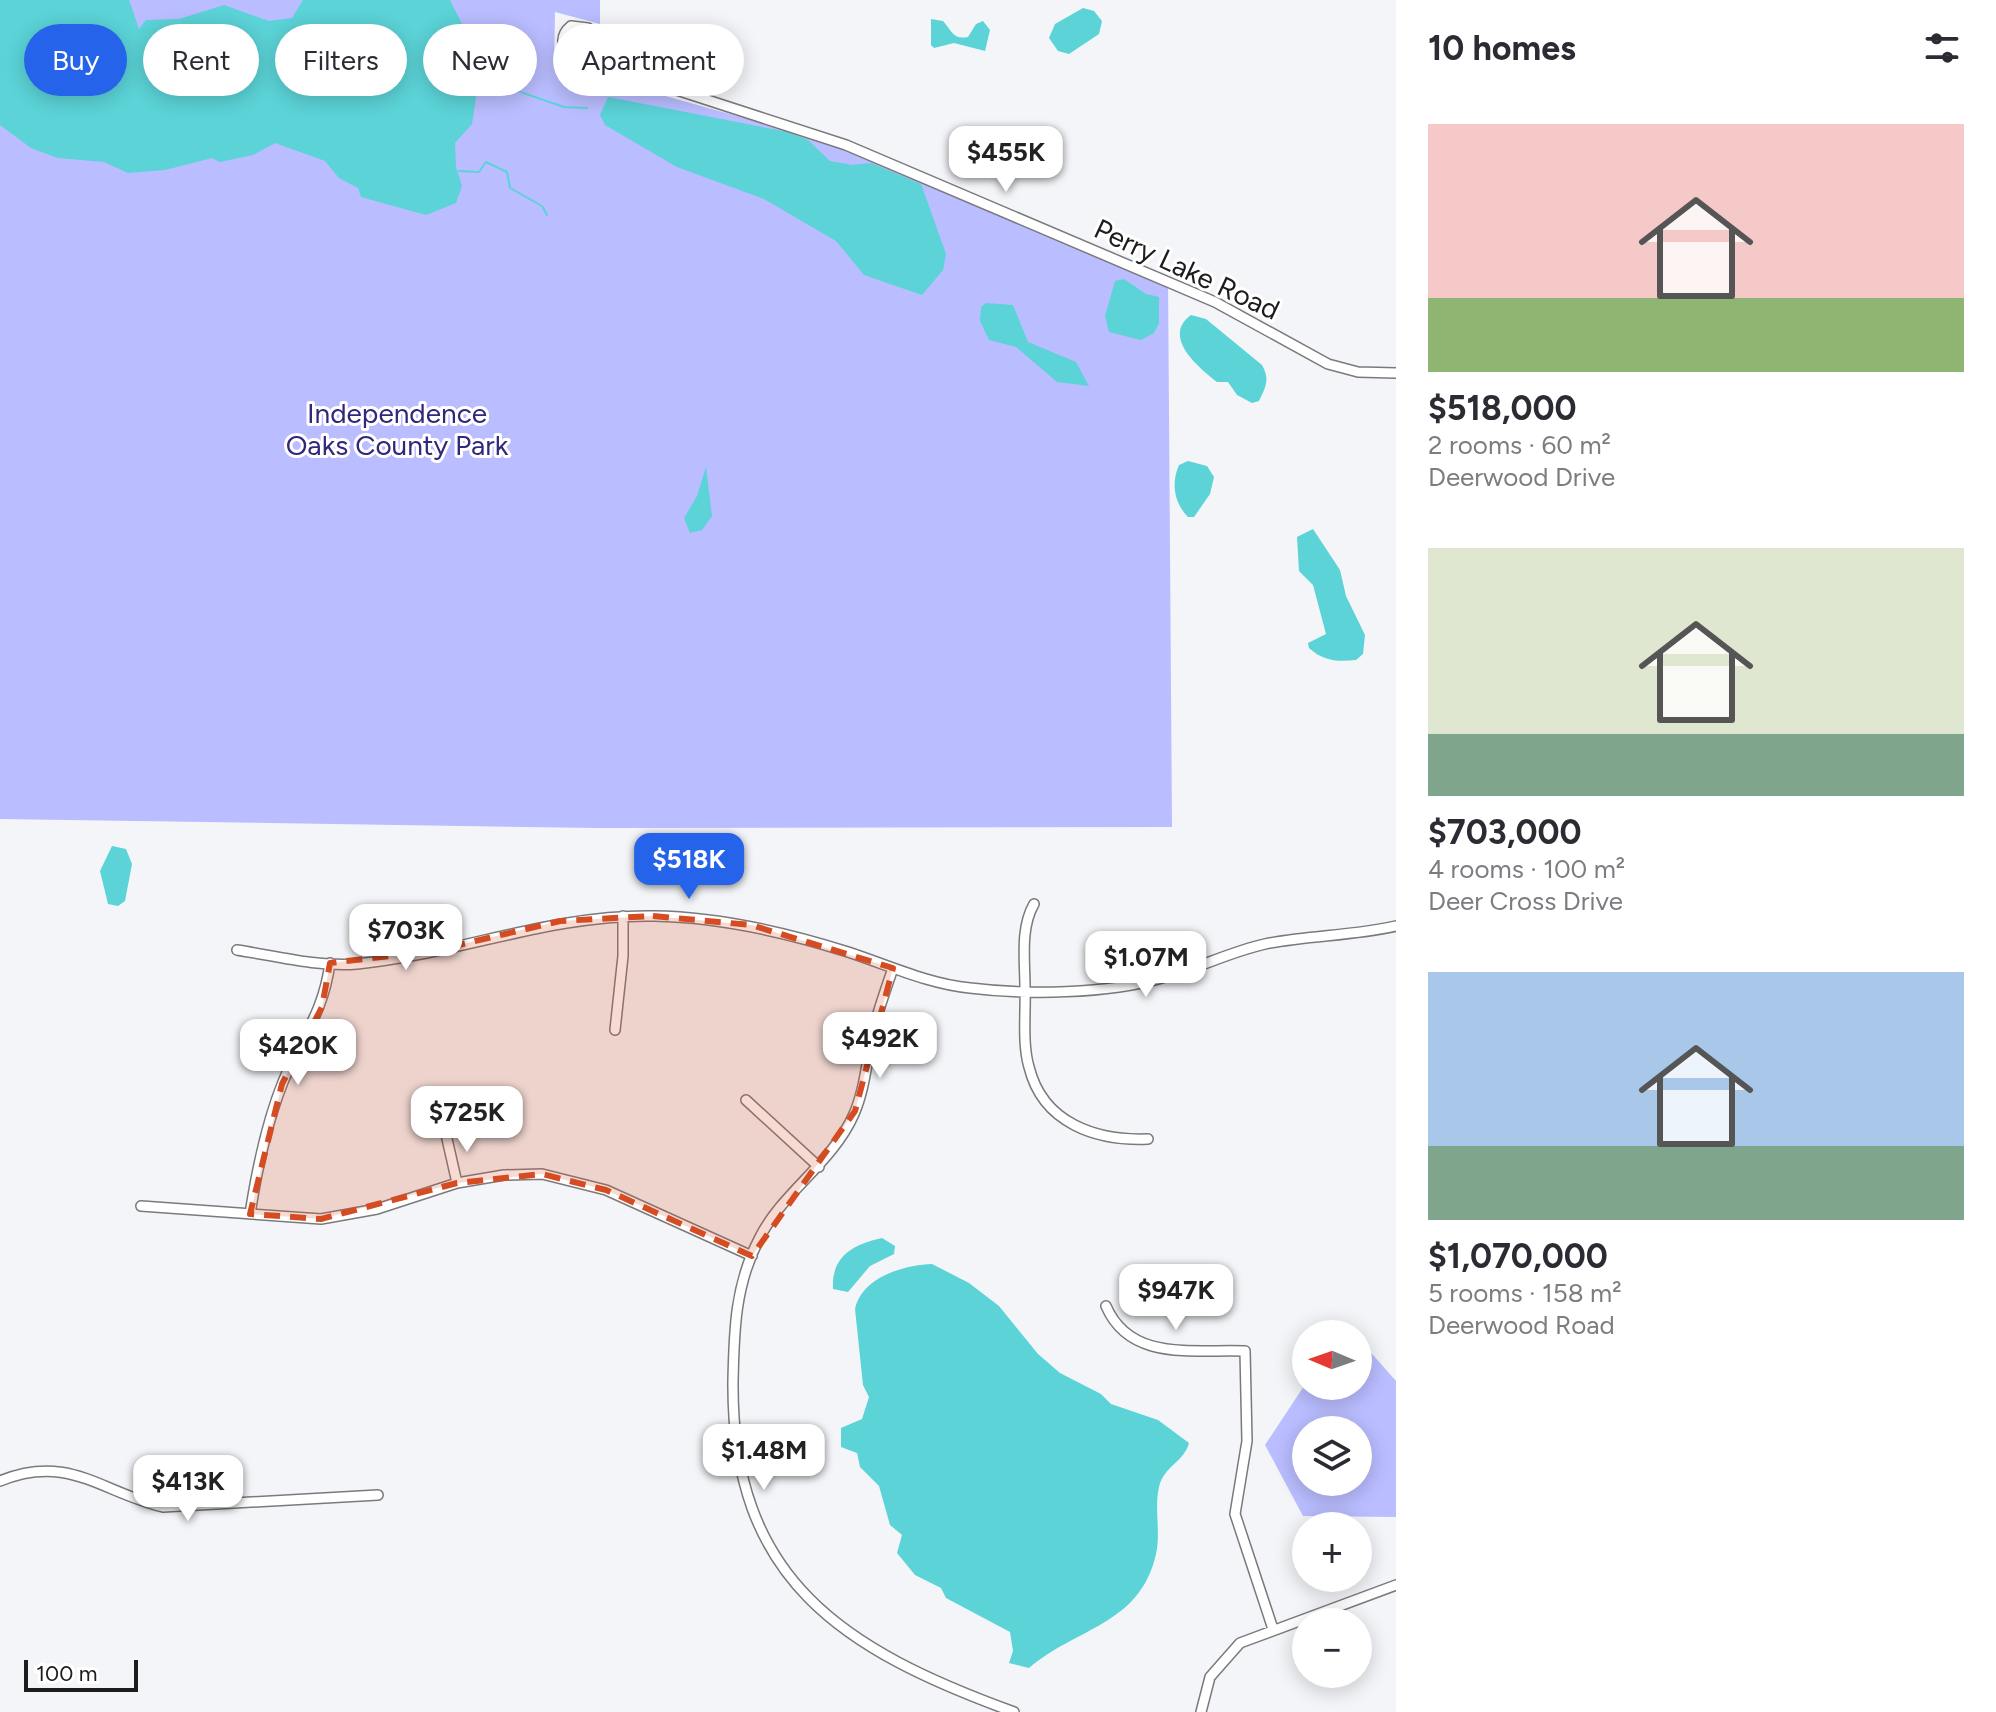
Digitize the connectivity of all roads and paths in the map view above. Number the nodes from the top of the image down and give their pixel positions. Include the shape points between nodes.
1 (600, 66) joint
2 (688, 96) edge
3 (1396, 373) edge
4 (1034, 904) dead end
5 (623, 916) junction
6 (1396, 926) edge
7 (237, 950) dead end
8 (330, 963) junction
9 (893, 968) junction
10 (1025, 989) junction
11 (615, 1030) dead end
12 (746, 1100) dead end
13 (450, 1121) dead end
14 (1148, 1139) dead end
15 (819, 1167) junction
16 (457, 1183) junction
17 (141, 1206) dead end
18 (250, 1214) junction
19 (752, 1256) junction
20 (1106, 1306) dead end
21 (0, 1481) edge
22 (378, 1495) dead end
23 (1396, 1585) edge
24 (1273, 1629) junction
25 (1014, 1712) edge
26 (1201, 1712) edge

1 - 1 street, Perry Lake Road via 588,28 571,26 565,31 566,52
2 - 3 street, Perry Lake Road via 808,131 911,171 1215,302 1340,369
4 - 10 street via 1026,924
5 - 8 street via 560,921 355,964
5 - 9 street via 751,925
5 - 11 street
6 - 10 street via 1270,943 1139,984
7 - 8 street
8 - 18 street via 322,1007 265,1136
9 - 10 street via 968,988
9 - 15 street via 855,1111
10 - 14 street via 1029,1067 1054,1111 1094,1135
12 - 15 street
13 - 16 street via 445,1130
15 - 19 street via 779,1211
16 - 18 street via 377,1209 321,1219
16 - 19 street via 504,1175 566,1178 630,1200
17 - 18 street
19 - 25 street via 734,1325 734,1429 751,1503 778,1559 811,1602 855,1640 909,1670
20 - 24 street via 1121,1332 1134,1341 1166,1349 1245,1351 1247,1441 1235,1514
21 - 22 street via 54,1469 163,1507
23 - 24 street
24 - 26 street via 1240,1643 1220,1662 1205,1690

